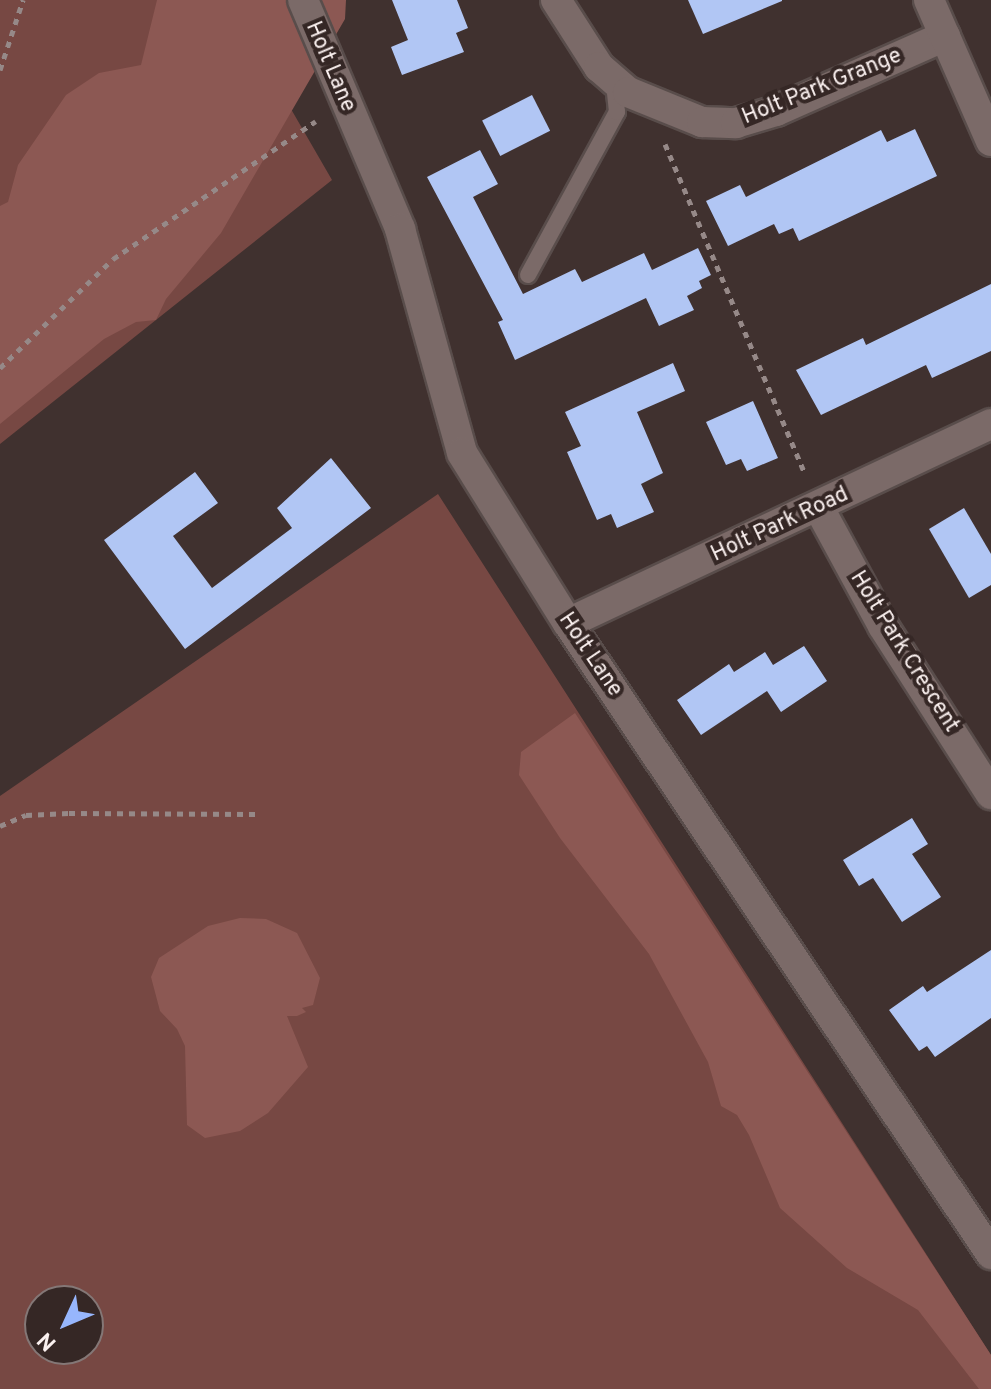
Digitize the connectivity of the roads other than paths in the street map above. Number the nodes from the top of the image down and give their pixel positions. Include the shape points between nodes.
1 (303, 0) edge
2 (556, 0) edge
3 (929, 0) edge
4 (945, 36) junction
5 (613, 79) junction
6 (991, 141) edge
7 (528, 275) dead end
8 (991, 424) edge
9 (819, 508) junction
10 (568, 623) junction
11 (991, 794) edge
12 (991, 1254) edge

1 - 10 street, Holt Lane via 400,229 462,453
2 - 5 street, Holt Park Grange via 578,39
3 - 4 street
4 - 5 street, Holt Park Grange via 776,111 736,123 702,122 666,111
4 - 6 street
5 - 7 lane via 617,112
8 - 9 street, Holt Park Road
9 - 10 street, Holt Park Road
9 - 11 street, Holt Park Crescent via 883,626
10 - 12 street, Holt Lane

